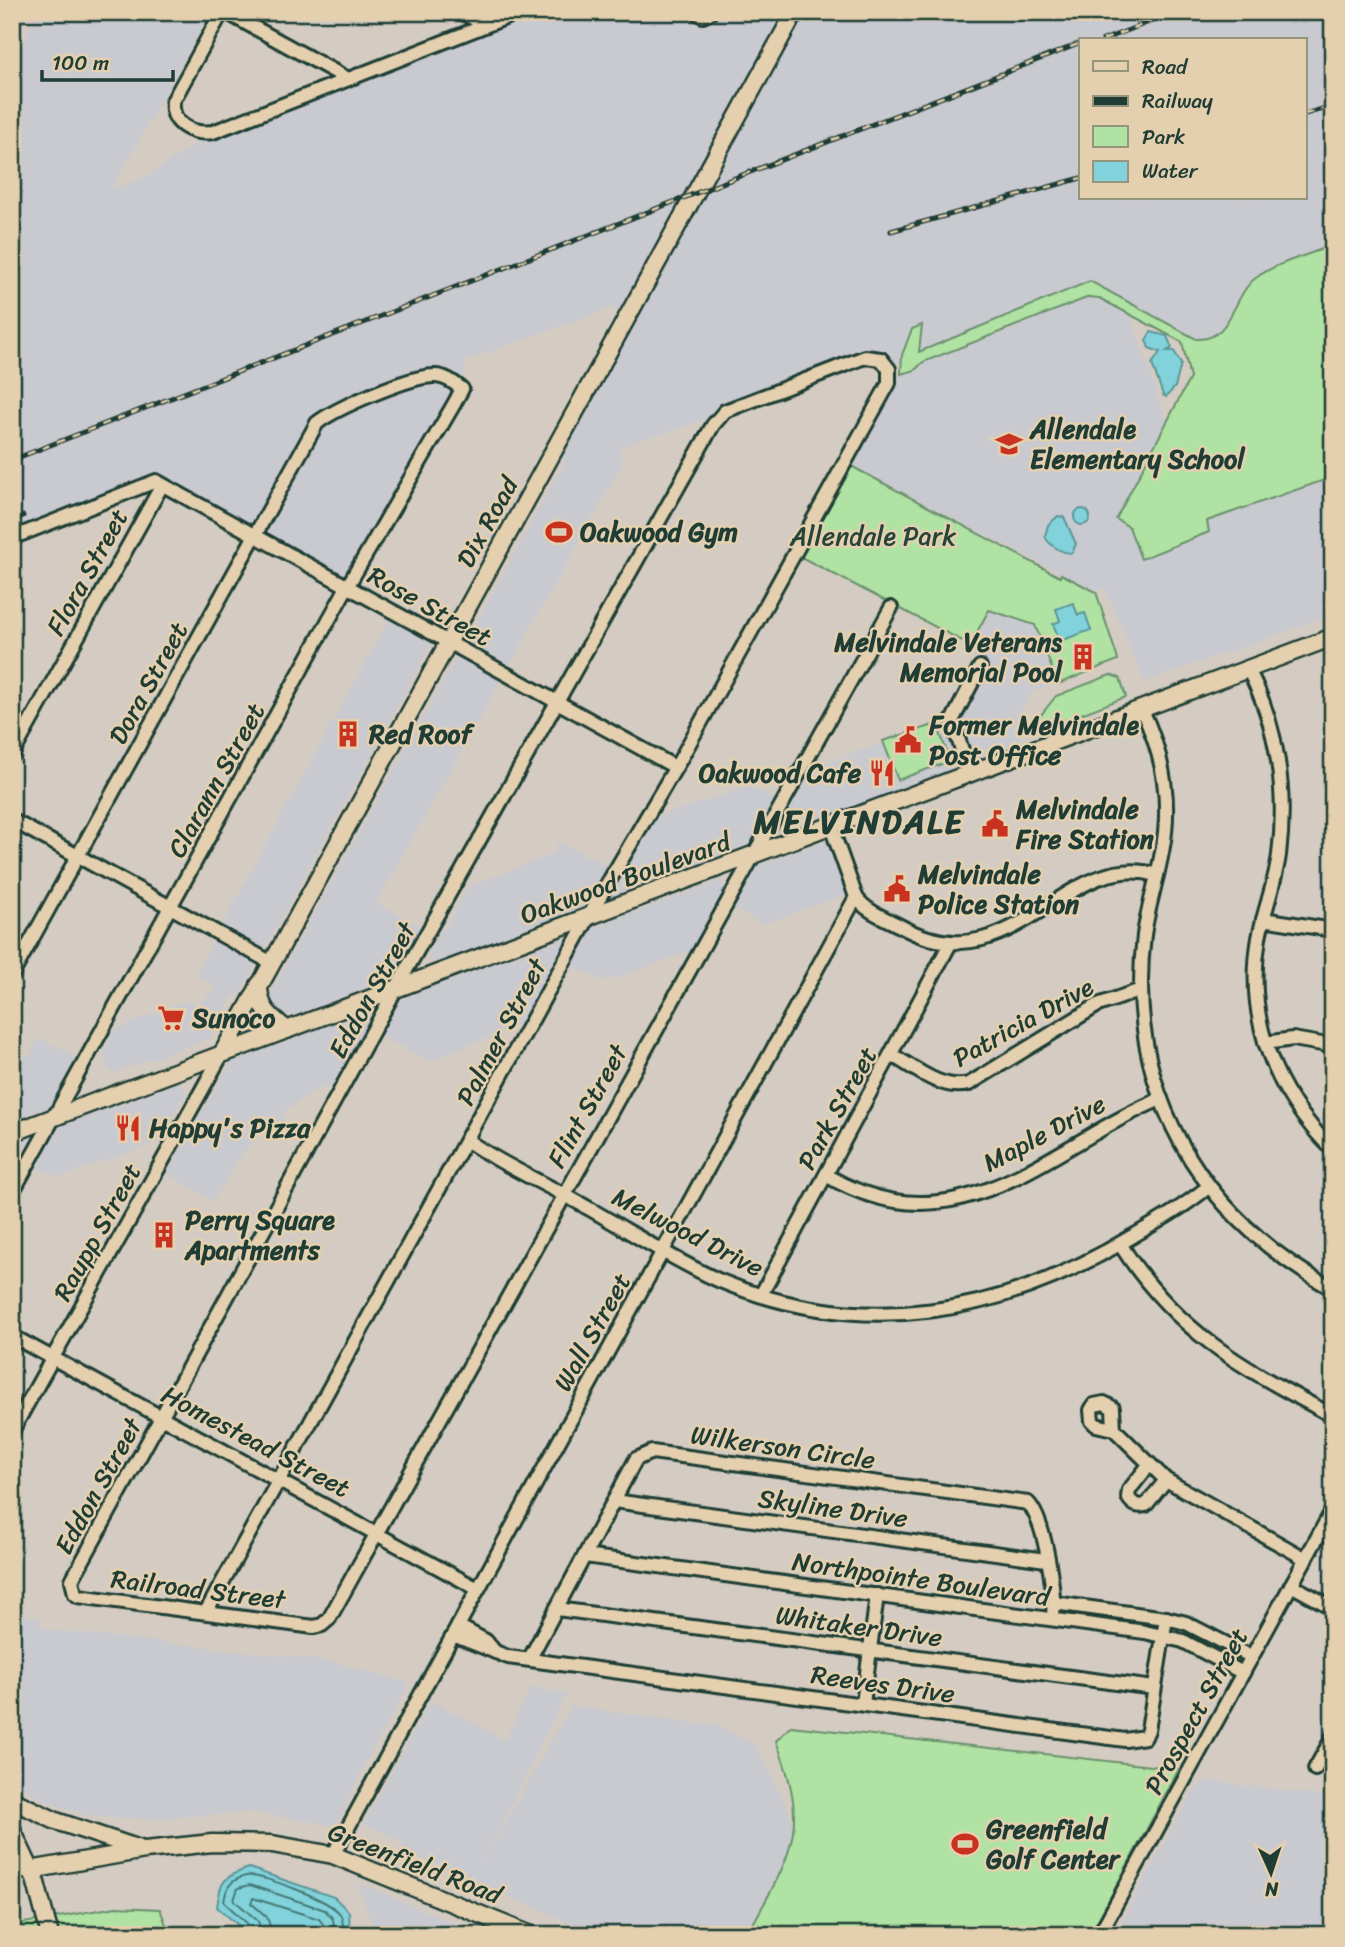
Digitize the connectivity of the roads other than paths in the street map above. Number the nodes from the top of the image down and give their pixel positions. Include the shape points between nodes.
1 (224, 12) edge
2 (461, 12) edge
3 (520, 12) edge
4 (696, 12) edge
5 (711, 12) edge
6 (795, 12) edge
7 (504, 16) edge
8 (486, 25) junction
9 (348, 79) junction
10 (885, 363) joint
11 (462, 388) joint
12 (162, 485) junction
13 (255, 536) junction
14 (13, 537) edge
15 (347, 587) junction
16 (891, 608) dead end
17 (1333, 638) edge
18 (449, 642) junction
19 (980, 667) dead end
20 (1248, 669) junction
21 (558, 705) junction
22 (1141, 708) junction
23 (12, 755) edge
24 (675, 767) junction
25 (970, 773) junction
26 (12, 820) edge
27 (831, 827) junction
28 (78, 856) junction
29 (754, 856) junction
30 (1157, 875) junction
31 (856, 897) junction
32 (172, 908) junction
33 (592, 917) junction
34 (1264, 919) junction
35 (1333, 930) edge
36 (951, 942) junction
37 (272, 963) junction
38 (12, 975) edge
39 (259, 984) junction
40 (398, 988) junction
41 (1141, 990) junction
42 (287, 1030) junction
43 (1265, 1043) junction
44 (1333, 1046) edge
45 (222, 1054) junction
46 (892, 1055) junction
47 (1161, 1099) junction
48 (55, 1116) junction
49 (12, 1133) edge
50 (468, 1141) junction
51 (1333, 1150) edge
52 (826, 1175) junction
53 (1208, 1187) junction
54 (12, 1194) edge
55 (565, 1195) junction
56 (1120, 1244) junction
57 (662, 1251) junction
58 (1333, 1289) edge
59 (761, 1295) junction
60 (12, 1336) edge
61 (52, 1358) junction
62 (163, 1416) junction
63 (1333, 1416) edge
64 (1114, 1429) dead end
65 (12, 1431) edge
66 (1149, 1465) junction
67 (280, 1479) junction
68 (1166, 1480) junction
69 (614, 1501) junction
70 (1333, 1509) edge
71 (377, 1532) junction
72 (585, 1556) junction
73 (1306, 1559) junction
74 (1046, 1560) junction
75 (1291, 1586) junction
76 (71, 1589) joint
77 (478, 1589) junction
78 (877, 1595) junction
79 (1054, 1603) junction
80 (1333, 1608) edge
81 (557, 1609) junction
82 (206, 1612) junction
83 (1166, 1618) junction
84 (1053, 1619) junction
85 (322, 1625) joint
86 (455, 1630) junction
87 (1162, 1635) junction
88 (870, 1650) junction
89 (1252, 1657) junction
90 (530, 1658) junction
91 (1243, 1673) junction
92 (1154, 1688) junction
93 (863, 1704) junction
94 (1333, 1737) edge
95 (1315, 1769) dead end
96 (12, 1800) edge
97 (12, 1830) edge
98 (145, 1850) junction
99 (333, 1855) junction
100 (30, 1870) junction
101 (12, 1873) edge
102 (50, 1935) edge
103 (531, 1935) edge
104 (1099, 1935) edge

1 - 9 street
1 - 9 street via 173,101 176,118 192,131 213,132
2 - 8 street
3 - 7 street
4 - 5 street via 703,16
6 - 18 main road, Dix Road
7 - 8 street
8 - 9 street
10 - 21 street, Eddon Street via 865,357 719,415
10 - 24 street, Palmer Street via 890,383
11 - 13 street, Dora Street via 446,378 412,380 327,415 317,423
11 - 15 street, Clarann Street
12 - 13 street, Rose Street
12 - 14 street via 148,483
12 - 23 street, Flora Street
13 - 15 street, Rose Street
13 - 28 street, Dora Street
15 - 18 street, Rose Street
15 - 32 street, Clarann Street
16 - 29 street, Flint Street
17 - 20 main road, Oakwood Boulevard
18 - 21 street, Rose Street
18 - 37 main road, Dix Road
19 - 25 street via 952,721
20 - 22 main road, Oakwood Boulevard
20 - 34 street via 1272,727 1281,793 1279,855
21 - 24 street, Rose Street
21 - 40 street, Eddon Street
22 - 25 main road, Oakwood Boulevard
22 - 30 street via 1157,747 1165,789 1165,830
24 - 33 street, Palmer Street
25 - 27 main road, Oakwood Boulevard
26 - 28 street
27 - 29 main road, Oakwood Boulevard
27 - 31 street
28 - 32 street
28 - 38 street, Dora Street
29 - 33 main road, Oakwood Boulevard
29 - 55 street, Flint Street
30 - 36 street via 1132,870 1107,873 1004,933
30 - 41 street via 1144,933
31 - 36 street via 906,930
31 - 57 street, Wall Street
32 - 37 street
32 - 48 street, Clarann Street
33 - 40 main road, Oakwood Boulevard
33 - 50 street, Palmer Street
34 - 35 street
34 - 43 street via 1255,984
36 - 46 street, Park Street
37 - 39 main road, Dix Road
39 - 42 main road via 265,1012
39 - 45 main road, Dix Road
40 - 42 main road, Oakwood Boulevard
40 - 62 street, Eddon Street
41 - 46 street, Patricia Drive via 1098,1006 969,1084 944,1084
41 - 47 street via 1146,1047
42 - 45 main road, Oakwood Boulevard
43 - 44 street via 1293,1039
43 - 51 street via 1289,1099
45 - 48 main road, Oakwood Boulevard
45 - 61 street, Raupp Street
46 - 52 street, Park Street
47 - 52 street, Maple Drive via 1027,1174 968,1195 926,1202 891,1200 855,1191
47 - 53 street
48 - 49 main road, Oakwood Boulevard
48 - 54 street, Clarann Street
50 - 55 street, Melwood Drive
50 - 67 street, Palmer Street
52 - 59 street, Park Street
53 - 56 street, Melwood Drive
53 - 58 street via 1262,1242
55 - 57 street, Melwood Drive
55 - 71 street, Flint Street
56 - 59 street, Melwood Drive via 1037,1286 941,1310 848,1313
56 - 63 street via 1187,1326 1229,1358
57 - 59 street, Melwood Drive
57 - 77 street, Wall Street
60 - 61 street, Homestead Street
61 - 62 street, Homestead Street
61 - 65 street, Raupp Street
62 - 67 street, Homestead Street
62 - 76 street, Eddon Street
64 - 66 street
66 - 68 street
66 - 68 street via 1129,1490 1132,1503 1146,1505
67 - 71 street, Homestead Street
67 - 82 street, Palmer Street
68 - 73 street
69 - 72 street, Wilkerson Circle
69 - 74 street, Skyline Drive
69 - 74 street, Wilkerson Circle via 636,1459 652,1452 1028,1503 1038,1517
70 - 73 street, Prospect Street
71 - 77 street, Homestead Street
71 - 85 street, Flint Street
72 - 78 street, Northpointe Boulevard
72 - 81 street, Wilkerson Circle
73 - 75 street, Prospect Street
74 - 79 street, Wilkerson Circle
75 - 80 street
75 - 89 street, Prospect Street
76 - 82 street, Railroad Street via 78,1596
77 - 86 street, Wall Street
78 - 84 street, Northpointe Boulevard
78 - 88 street
79 - 83 street, Northpointe Boulevard
79 - 84 street, Wilkerson Circle
81 - 88 street, Whitaker Drive
81 - 90 street, Wilkerson Circle
82 - 85 street, Railroad Street
83 - 87 street, Reeves Drive
83 - 89 street, Northpointe Boulevard via 1186,1623
84 - 87 street, Northpointe Boulevard
86 - 90 street, Reeves Drive via 508,1657
86 - 99 street, Wall Street
87 - 91 street, Northpointe Boulevard
87 - 92 street, Reeves Drive
88 - 92 street, Whitaker Drive
88 - 93 street
89 - 91 street, Prospect Street
90 - 93 street, Reeves Drive
91 - 104 street, Prospect Street
92 - 93 street, Reeves Drive via 1148,1730 1137,1740
94 - 95 street
96 - 98 main road via 74,1828
97 - 100 main road
98 - 99 main road, Greenfield Road via 242,1842
98 - 100 main road, Greenfield Road
99 - 103 main road, Greenfield Road
100 - 101 street
100 - 102 main road

